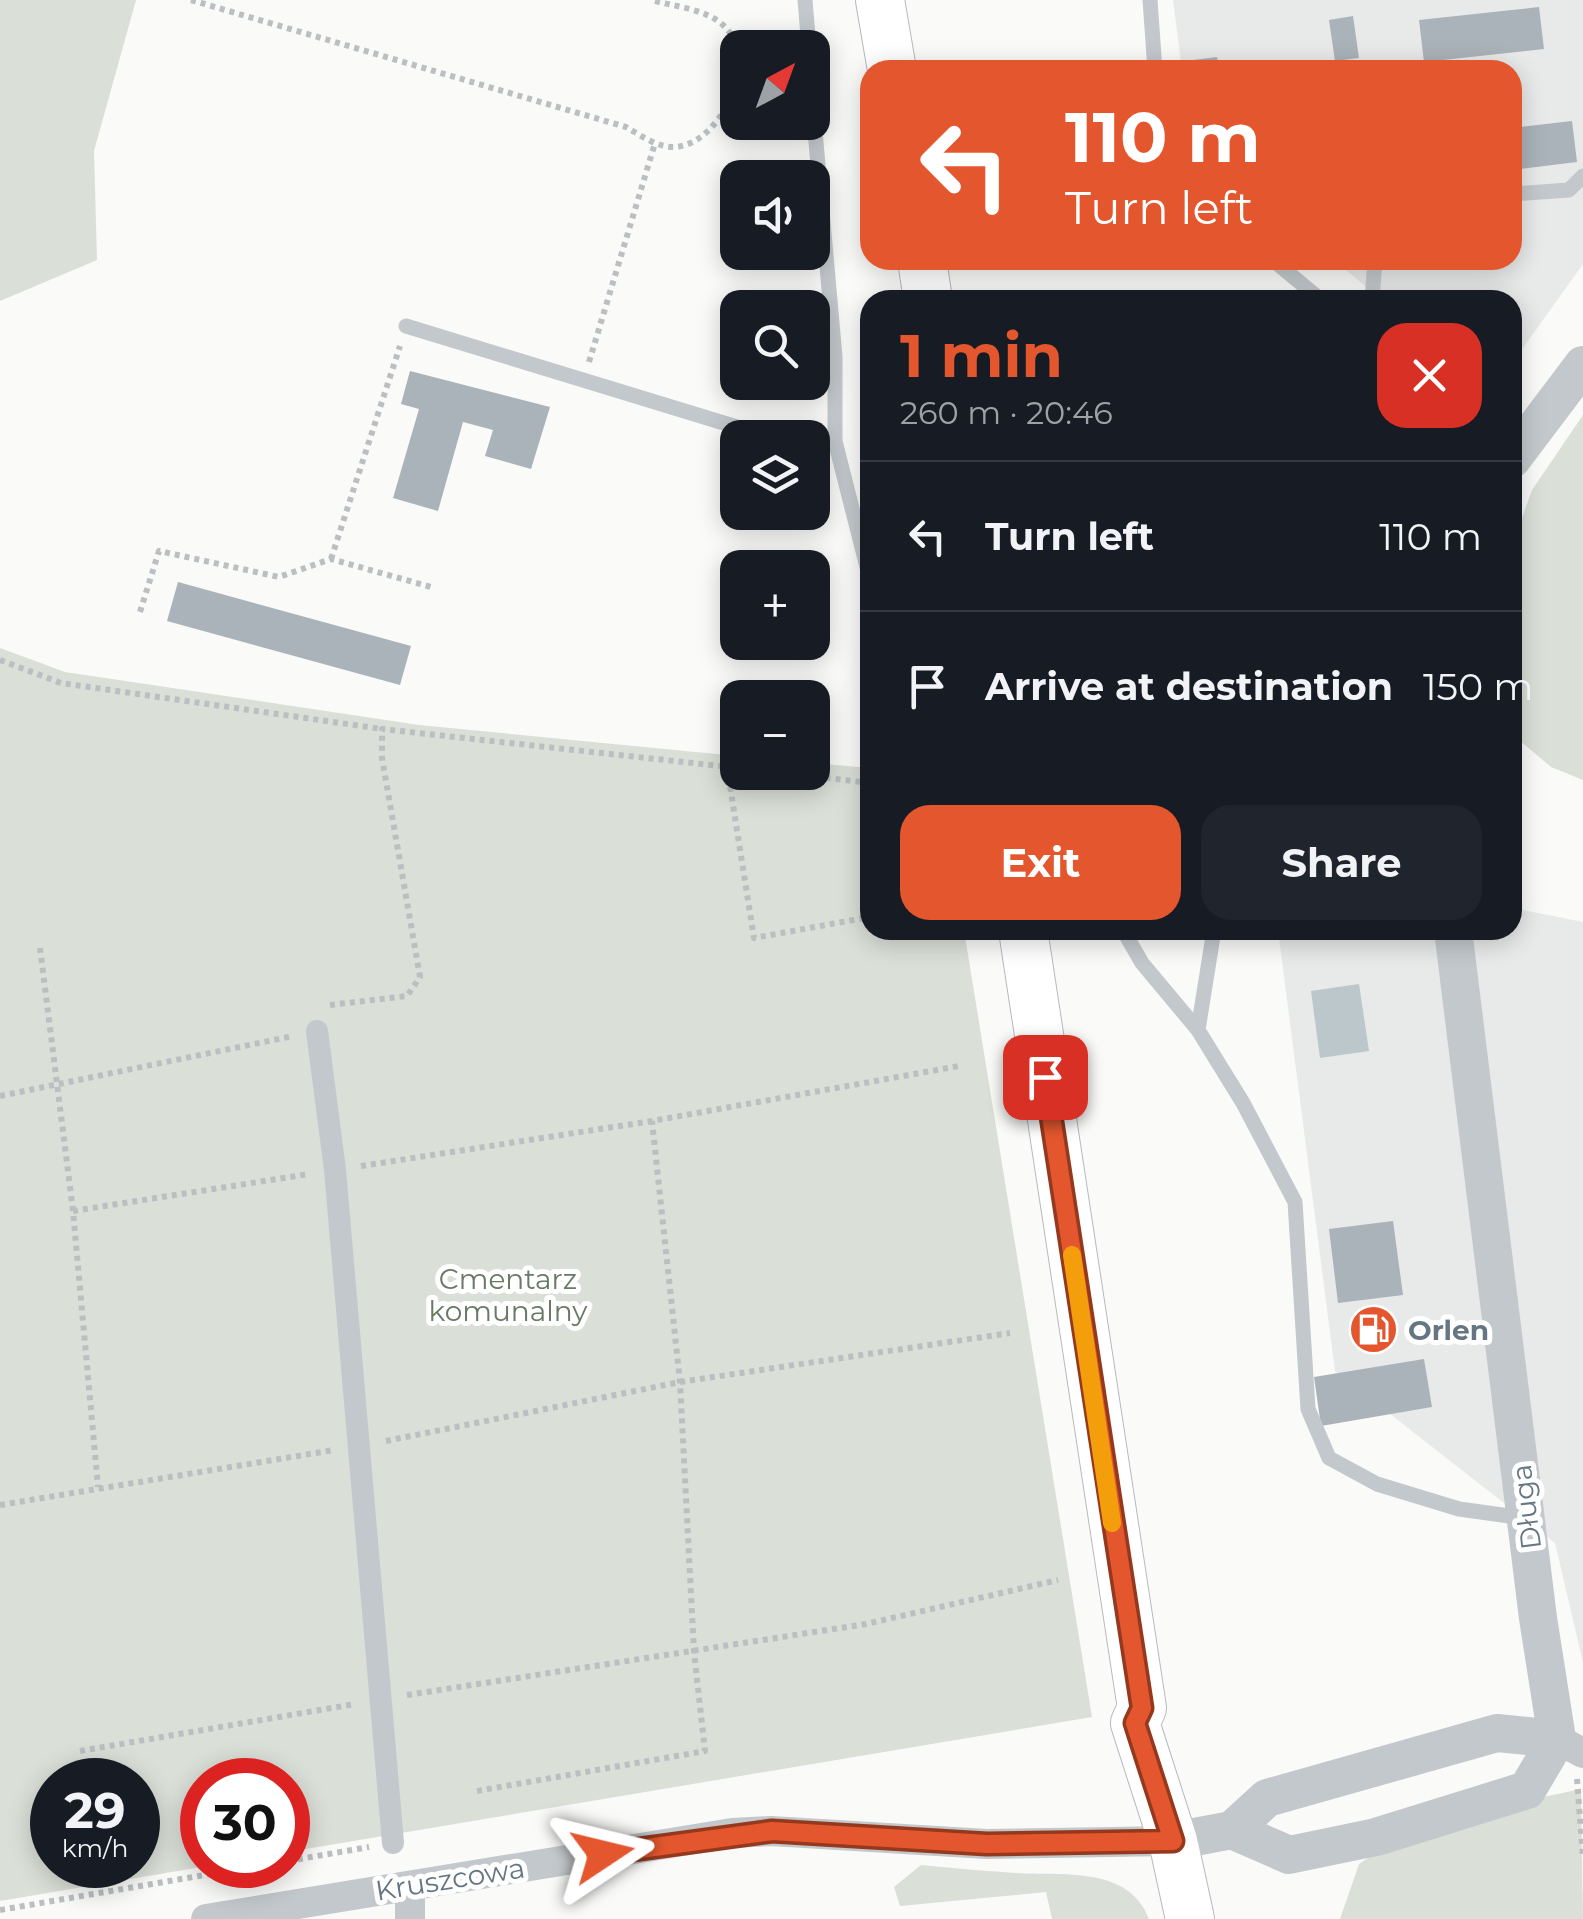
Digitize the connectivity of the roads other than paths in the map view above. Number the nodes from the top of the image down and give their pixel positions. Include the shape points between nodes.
1 (805, 0) edge
2 (880, 0) edge
3 (1150, 0) edge
4 (808, 30) edge
5 (890, 60) edge
6 (1155, 60) edge
7 (816, 140) edge
8 (1583, 176) edge
9 (1522, 193) edge
10 (1285, 270) edge
11 (1309, 290) edge
12 (406, 326) road end
13 (1583, 365) edge
14 (720, 421) edge
15 (830, 440) edge
16 (835, 441) junction
17 (1522, 444) edge
18 (860, 540) edge
19 (1025, 940) edge
20 (1129, 940) edge
21 (1212, 940) edge
22 (1453, 940) edge
23 (316, 1030) road end
24 (1198, 1030) junction
25 (1528, 1518) junction
26 (1573, 1748) edge
27 (1232, 1830) junction
28 (1173, 1841) junction
29 (394, 1843) dead end
30 (410, 1886) junction
31 (206, 1919) edge
32 (410, 1919) edge
33 (1190, 1919) edge

1 - 4 lane
2 - 5 main road
3 - 6 lane
7 - 16 lane via 835,357
8 - 9 lane via 1570,190
10 - 11 lane
12 - 14 lane
13 - 17 street
15 - 16 lane
16 - 18 lane
19 - 28 main road via 1142,1708 1135,1723
20 - 24 lane
21 - 24 lane
22 - 25 street, Długa
23 - 29 street via 335,1170
24 - 25 lane via 1295,1202 1308,1409 1330,1458 1376,1484 1460,1509
25 - 26 street, Długa
26 - 27 street via 1497,1733 1267,1798
26 - 27 street via 1527,1790 1392,1832 1288,1855
27 - 28 street
28 - 30 street, Kruszcowa via 987,1844 772,1831
28 - 33 main road
30 - 31 street, Kruszcowa
30 - 32 street

